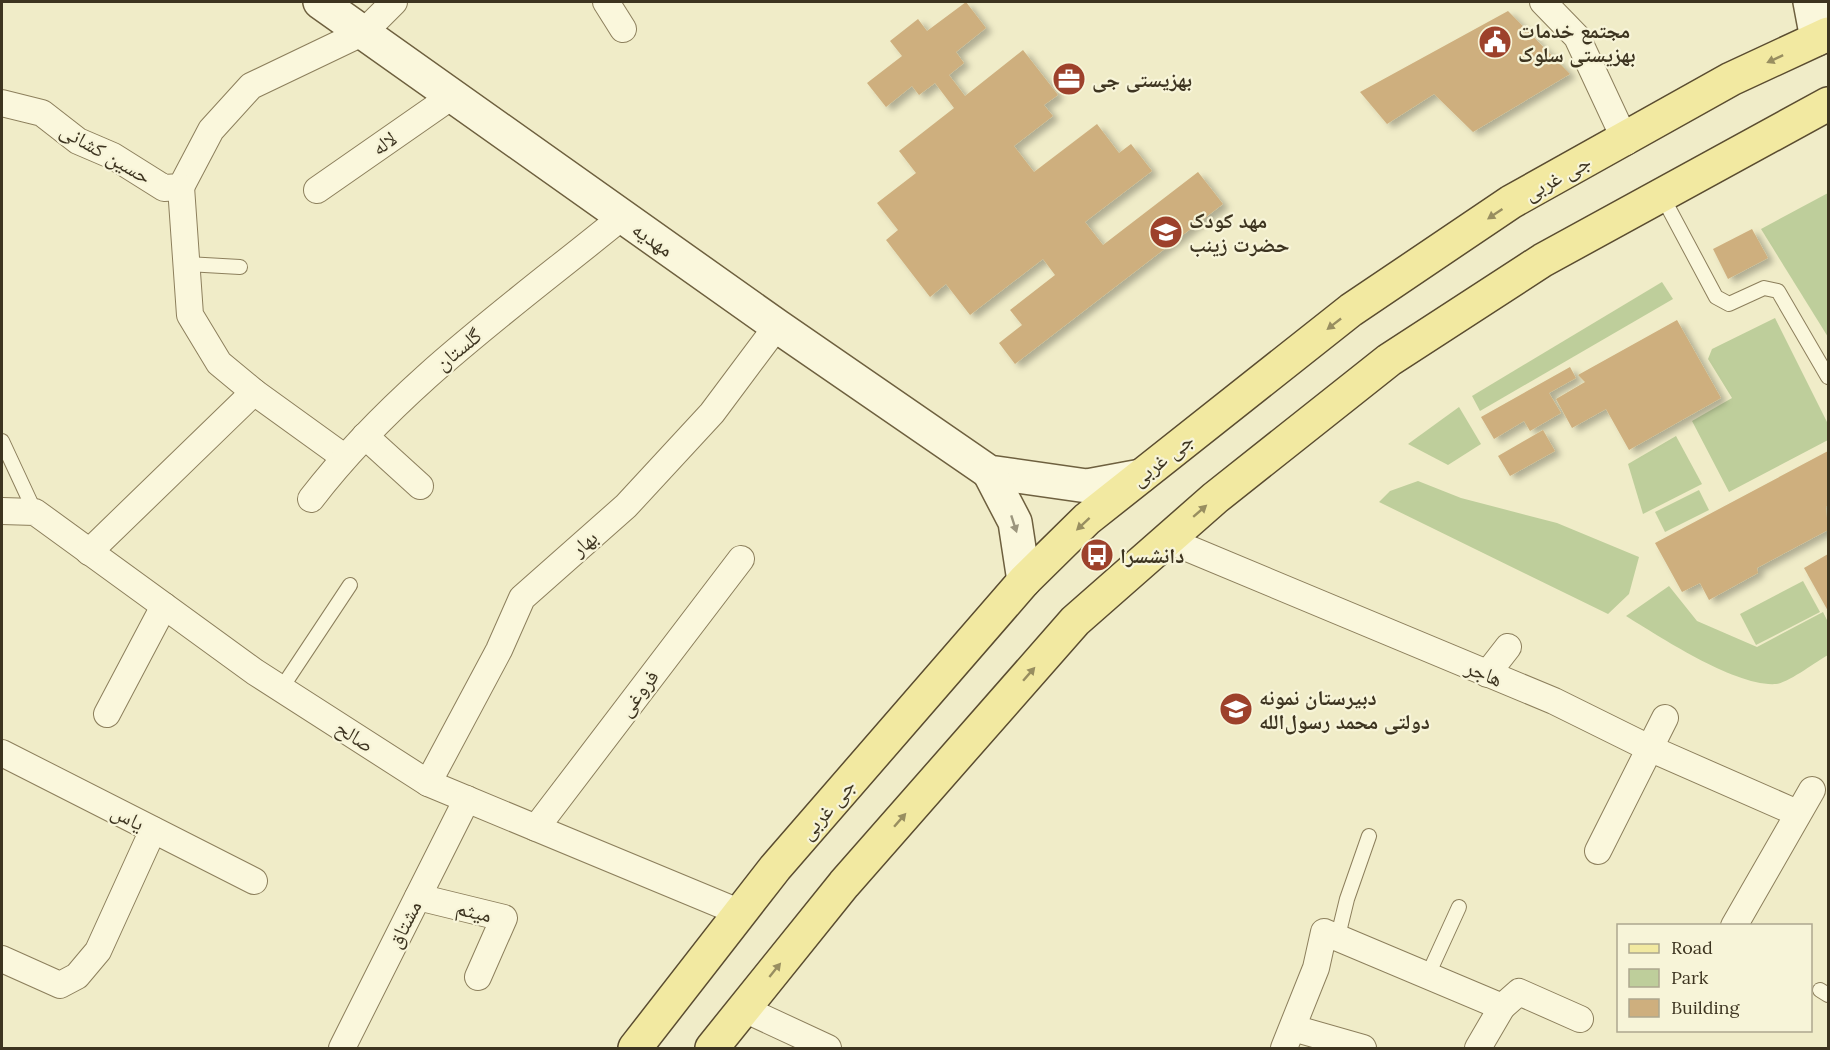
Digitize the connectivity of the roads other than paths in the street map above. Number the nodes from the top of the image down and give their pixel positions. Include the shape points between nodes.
1 (320, 2) edge
2 (394, 2) edge
3 (606, 2) edge
4 (1543, 2) edge
5 (1810, 2) edge
6 (623, 28) dead end
7 (364, 32) junction
8 (1823, 37) edge
9 (452, 96) junction
10 (2, 103) edge
11 (1828, 104) edge
12 (1625, 140) junction
13 (181, 187) junction
14 (317, 190) dead end
15 (1661, 194) junction
16 (622, 217) junction
17 (186, 264) junction
18 (240, 267) dead end
19 (777, 326) junction
20 (1828, 377) edge
21 (254, 392) junction
22 (365, 436) junction
23 (2, 441) edge
24 (344, 457) junction
25 (989, 472) junction
26 (1141, 476) junction
27 (420, 486) dead end
28 (311, 499) dead end
29 (2, 512) edge
30 (34, 512) junction
31 (1168, 540) junction
32 (89, 552) junction
33 (741, 559) dead end
34 (1024, 581) junction
35 (350, 585) dead end
36 (164, 606) junction
37 (1508, 647) dead end
38 (1487, 674) junction
39 (281, 689) junction
40 (107, 714) dead end
41 (1665, 718) dead end
42 (1649, 748) junction
43 (2, 753) edge
44 (428, 783) junction
45 (1812, 790) dead end
46 (467, 799) junction
47 (1797, 813) junction
48 (536, 828) junction
49 (153, 830) junction
50 (1369, 836) dead end
51 (1598, 851) dead end
52 (254, 880) dead end
53 (418, 897) junction
54 (1459, 908) dead end
55 (741, 913) junction
56 (1735, 924) edge
57 (1338, 936) junction
58 (2, 959) edge
59 (1427, 976) junction
60 (478, 977) dead end
61 (1502, 1007) junction
62 (744, 1009) junction
63 (1580, 1019) dead end
64 (1289, 1038) edge
65 (342, 1048) edge
66 (635, 1048) edge
67 (712, 1048) edge
68 (828, 1048) edge
69 (1363, 1048) edge
70 (1478, 1048) edge

1 - 7 street, مهدیه
2 - 7 street
3 - 6 street
4 - 12 street via 1576,37
5 - 8 street
7 - 9 street, مهدیه
7 - 13 street via 251,86 211,130
8 -> 12 main road, جی غربی via 1731,79
9 - 14 street, لاله
9 - 16 street, مهدیه
10 - 13 street, حسین کشانی via 42,113 78,141 113,156 164,188
11 - 15 main road
12 -> 26 main road, جی غربی via 1511,202 1352,310
13 - 17 street
15 - 20 lane via 1716,297 1730,304 1764,288 1778,291
31 -> 15 main road via 1389,360 1543,260
16 - 19 street, مهدیه
16 - 22 street, گلستان via 430,372
17 - 18 lane
17 - 21 street via 190,315 219,363
19 - 25 street, مهدیه
19 - 44 street, بهار via 712,413 626,506 522,598 499,650
21 - 24 street
21 - 32 street
22 - 24 street, گلستان
22 - 27 street
23 - 30 lane
24 - 28 street, گلستان
25 - 26 street via 1087,486
25 -> 34 street via 1016,522
26 -> 34 main road, جی غربی via 1087,519
29 - 30 street
30 - 32 street, صالح
31 - 38 street, هاجر
62 -> 31 main road via 844,884 1075,621
32 - 36 street, صالح
33 - 48 street, فروغی
34 - 55 main road, جی غربی via 775,868
35 - 39 lane
36 - 39 street, صالح
36 - 40 street
37 - 38 street
38 - 42 street, هاجر via 1554,701
39 - 44 street, صالح
41 - 42 street
42 - 47 street, هاجر
42 - 51 street
43 - 49 street, یاس
44 - 46 street, صالح
45 - 47 street
46 - 48 street, صالح
46 - 53 street, مشتاق
47 - 56 street
48 - 55 street, صالح
49 - 52 street, یاس
49 - 58 street via 98,951 77,976 60,985
50 - 57 lane
53 - 60 street, میثم via 504,918
53 - 65 street, مشتاق
54 - 59 lane
55 - 66 main road, جی غربی
57 - 59 street
57 - 64 street via 1324,932 1316,968
59 - 61 street
61 - 63 street via 1519,992
61 - 70 street
62 - 67 main road
62 - 68 street
64 - 69 street

